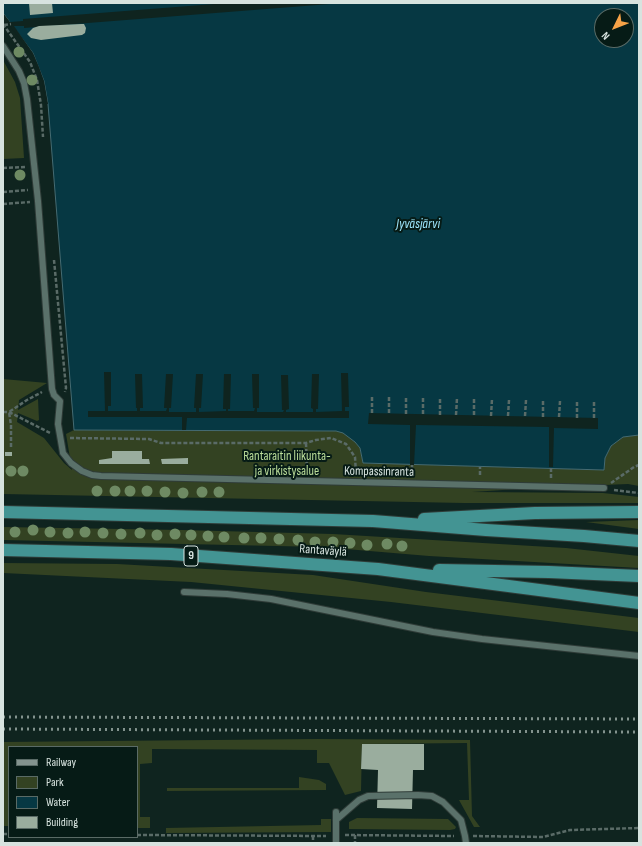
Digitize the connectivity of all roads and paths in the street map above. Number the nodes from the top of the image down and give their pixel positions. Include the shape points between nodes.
1 (11, 24) dead end
2 (4, 25) edge
3 (9, 31) dead end
4 (3, 36) edge
5 (3, 46) edge
6 (34, 166) junction
7 (3, 168) edge
8 (37, 190) junction
9 (3, 192) edge
10 (38, 201) junction
11 (3, 204) edge
12 (52, 389) junction
13 (372, 397) dead end
14 (389, 397) dead end
15 (423, 397) dead end
16 (406, 398) dead end
17 (440, 398) dead end
18 (457, 398) dead end
19 (474, 399) dead end
20 (492, 399) dead end
21 (509, 400) dead end
22 (526, 400) dead end
23 (543, 401) dead end
24 (560, 401) dead end
25 (594, 401) dead end
26 (577, 402) dead end
27 (3, 412) edge
28 (10, 412) junction
29 (372, 413) dead end
30 (389, 414) dead end
31 (406, 414) dead end
32 (423, 414) dead end
33 (440, 415) dead end
34 (456, 415) dead end
35 (474, 416) dead end
36 (491, 416) dead end
37 (508, 416) dead end
38 (525, 416) dead end
39 (543, 417) dead end
40 (559, 417) dead end
41 (576, 418) dead end
42 (594, 418) dead end
43 (60, 437) junction
44 (306, 443) junction
45 (11, 447) dead end
46 (639, 465) edge
47 (308, 481) junction
48 (355, 482) junction
49 (604, 488) junction
50 (639, 493) edge
51 (3, 512) edge
52 (639, 512) edge
53 (373, 521) junction
54 (639, 541) edge
55 (3, 550) edge
56 (378, 569) junction
57 (639, 576) edge
58 (184, 592) dead end
59 (639, 603) edge
60 (639, 656) edge
61 (336, 812) dead end
62 (336, 820) junction
63 (639, 828) edge
64 (138, 835) edge
65 (336, 835) junction
66 (355, 835) junction
67 (313, 836) junction
68 (465, 836) junction
69 (313, 843) edge
70 (336, 843) edge
71 (355, 843) edge
72 (466, 843) edge

1 - 2 path
3 - 4 path
5 - 6 lane, Kompassinranta via 24,83
6 - 7 path
6 - 8 lane, Kompassinranta
8 - 9 path
8 - 10 lane, Kompassinranta
10 - 11 path
10 - 12 lane, Kompassinranta
12 - 28 path via 27,400
12 - 43 lane, Kompassinranta via 60,401
13 - 29 path
14 - 30 path
15 - 32 path
16 - 31 path
17 - 33 path
18 - 34 path
19 - 35 path
20 - 36 path
21 - 37 path
22 - 38 path
23 - 39 path
24 - 40 path
25 - 42 path
26 - 41 path
27 - 28 path
28 - 43 path
28 - 45 path
43 - 44 path via 149,439 161,443
43 - 47 lane, Kompassinranta via 63,453 71,463 92,475
44 - 47 path
44 - 48 path via 331,438 346,444 355,457
46 - 49 path
47 - 48 lane, Kompassinranta
48 - 49 lane, Kompassinranta
49 - 50 path
51 - 53 highway
52 - 53 highway
53 - 54 highway
55 - 56 highway, Rantaväylä / 9 via 171,554
56 - 57 highway
56 - 59 highway, Rantaväylä / 9
58 - 60 lane via 271,599 482,640
61 - 62 lane
62 - 65 lane
62 - 68 lane via 359,800 368,796 432,796 443,802 461,820
63 - 68 path via 570,830 543,837
64 - 67 path
65 - 66 path
65 - 67 path
65 - 70 lane
66 - 68 path
66 - 71 path
67 - 69 path
68 - 72 lane

